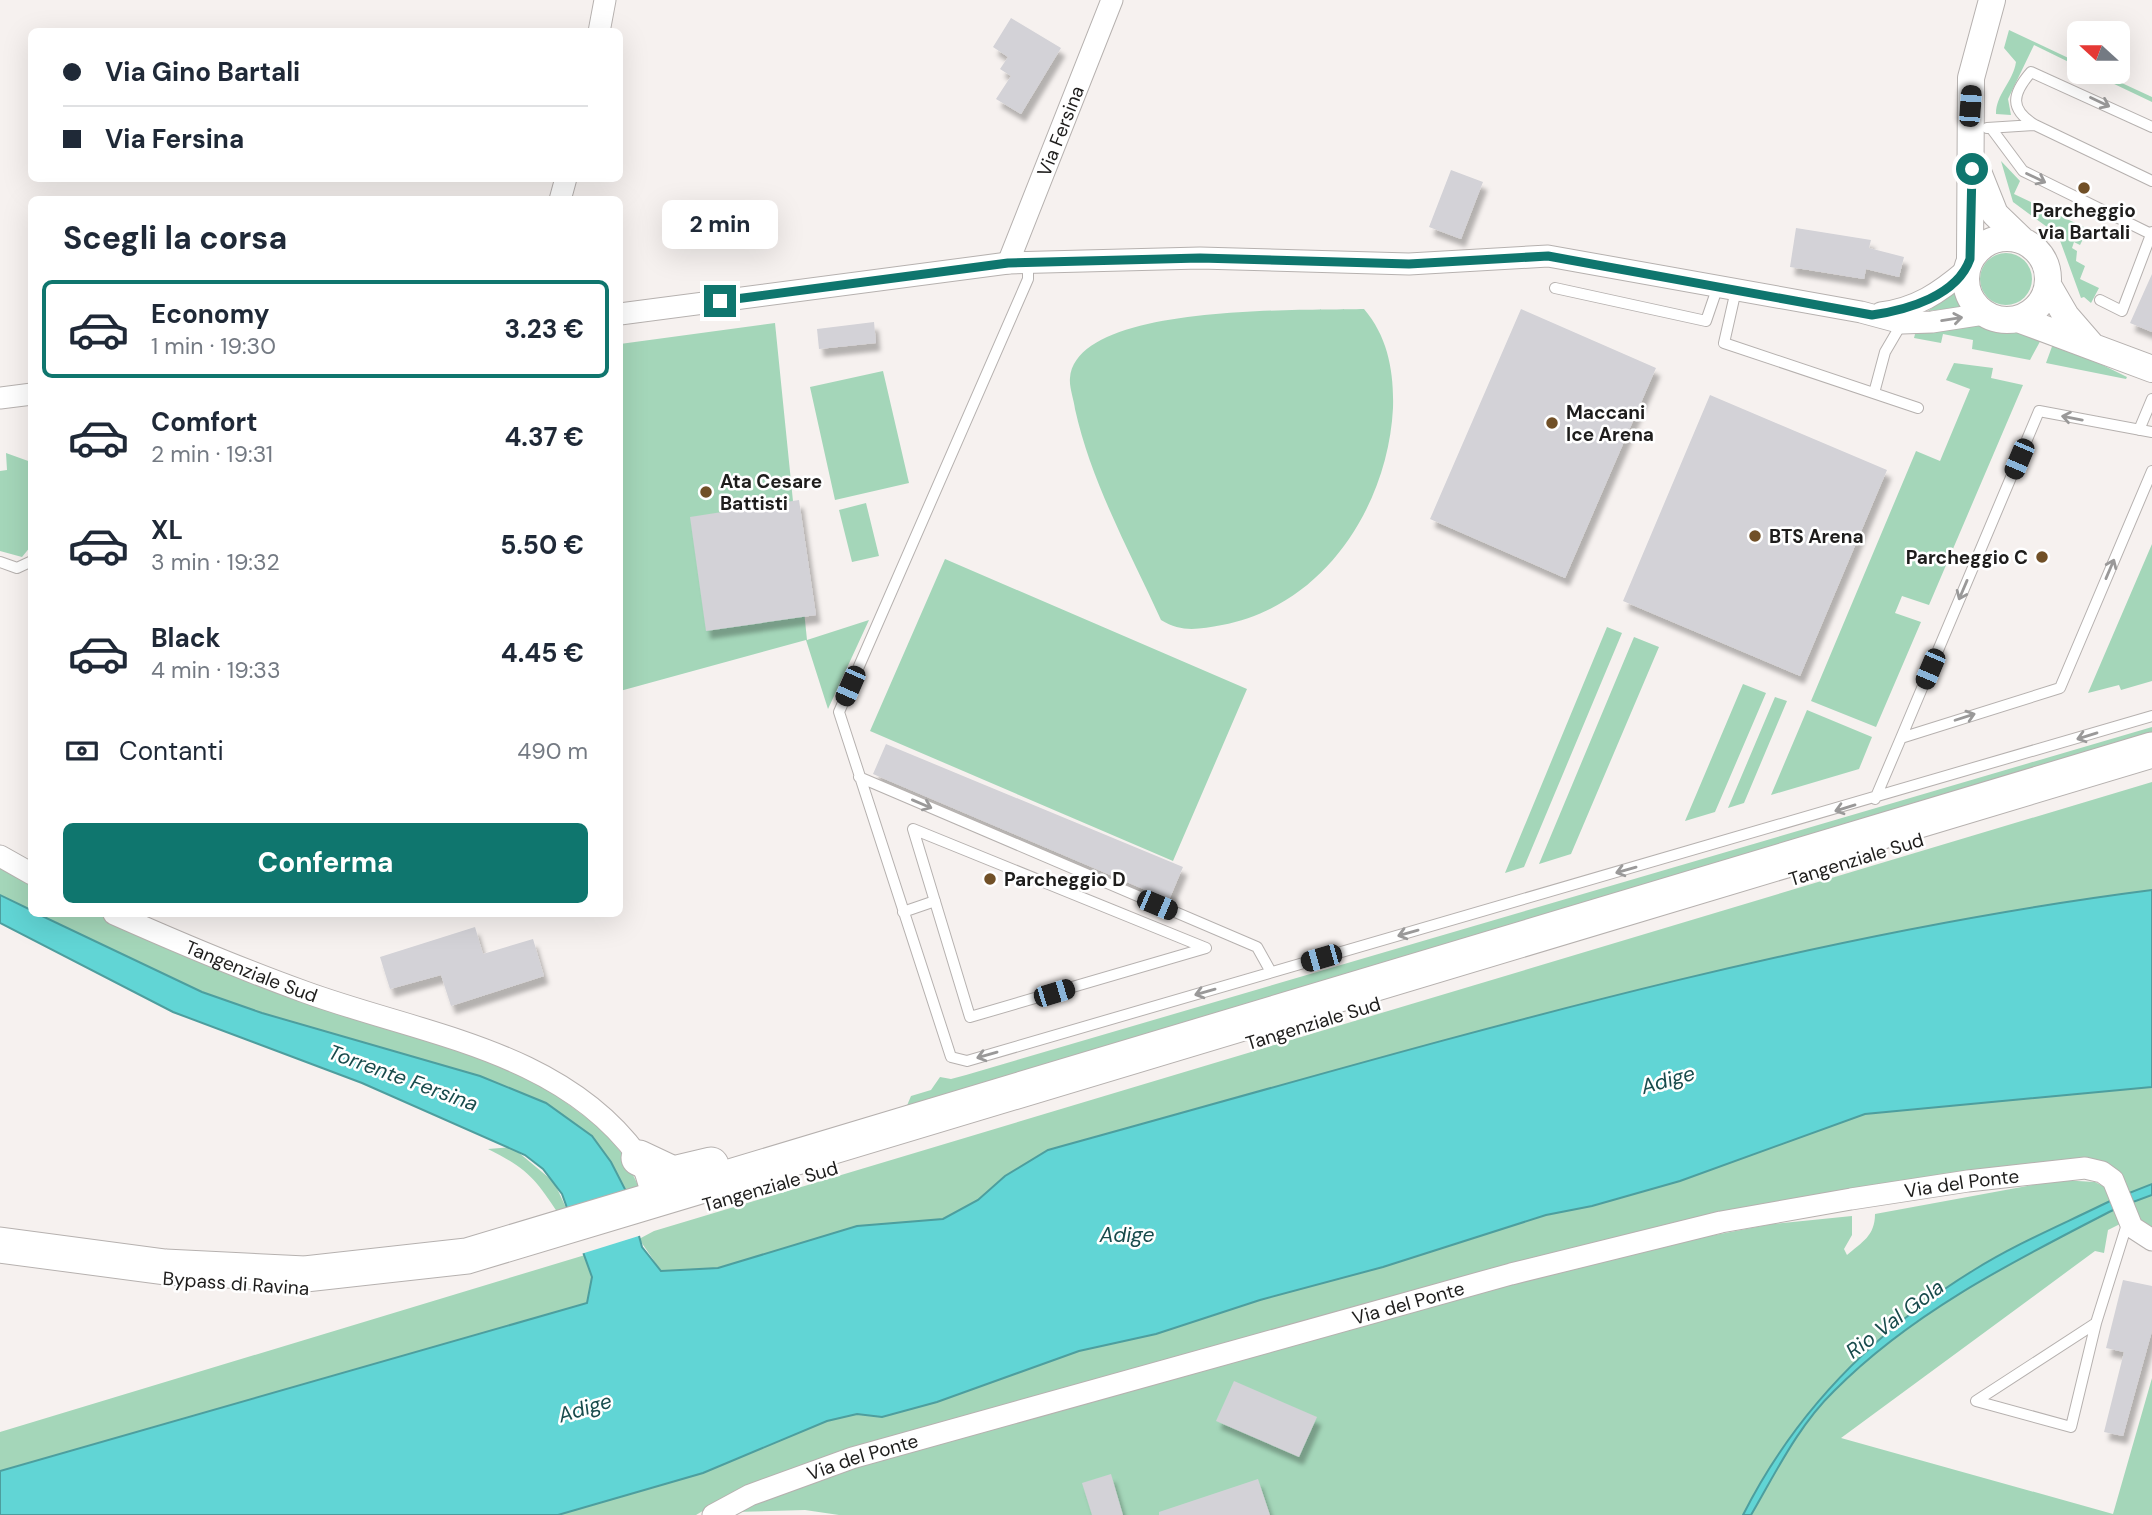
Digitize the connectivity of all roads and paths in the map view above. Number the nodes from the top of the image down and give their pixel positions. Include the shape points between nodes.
1 (605, 0) edge
2 (1112, 0) edge
3 (1992, 0) edge
4 (600, 28) edge
5 (2035, 125) junction
6 (2152, 127) edge
7 (1978, 136) junction
8 (2152, 181) edge
9 (2152, 233) edge
10 (2022, 240) junction
11 (1018, 263) junction
12 (1968, 265) junction
13 (2048, 285) junction
14 (1555, 288) dead end
15 (1727, 288) junction
16 (2100, 300) dead end
17 (623, 314) edge
18 (1984, 314) junction
19 (1872, 315) junction
20 (2018, 319) junction
21 (1902, 323) junction
22 (2093, 348) junction
23 (2152, 369) edge
24 (1874, 393) junction
25 (28, 394) edge
26 (0, 398) edge
27 (2152, 399) edge
28 (1918, 408) dead end
29 (2139, 430) junction
30 (2152, 432) edge
31 (2152, 471) edge
32 (0, 562) edge
33 (28, 563) edge
34 (2152, 716) edge
35 (1901, 738) junction
36 (2152, 750) edge
37 (2152, 771) edge
38 (859, 777) junction
39 (1875, 799) junction
40 (0, 856) edge
41 (28, 872) edge
42 (935, 901) junction
43 (904, 912) junction
44 (121, 917) edge
45 (1271, 972) junction
46 (900, 1127) junction
47 (639, 1158) junction
48 (650, 1209) junction
49 (2129, 1221) junction
50 (2152, 1240) edge
51 (0, 1245) edge
52 (0, 1256) edge
53 (470, 1263) junction
54 (2096, 1323) junction
55 (713, 1515) edge

1 - 4 street
2 - 11 street, Via Fersina
3 - 7 street via 1972,78
5 -> 6 lane via 2015,108 2031,72
5 - 7 lane
5 - 8 lane
7 -> 9 lane via 2023,171
7 - 10 street via 1995,214
7 - 12 street
9 - 16 lane via 2122,311
10 - 12 street via 1998,238 1977,250
10 - 13 street via 2040,253
11 - 15 street via 1200,258 1409,264 1548,256
11 - 17 street
11 - 38 lane via 1028,279 839,712
12 - 18 street via 1969,295
12 - 19 street via 1932,298 1906,310
13 - 20 street via 2038,306
13 - 22 street
14 - 15 lane via 1706,321
15 - 19 street
15 - 24 lane via 1724,343
18 - 20 street
21 -> 18 street
19 - 21 street
20 - 22 street
21 - 24 lane via 1885,352
22 - 23 street
24 - 28 lane
25 - 26 street
27 - 29 lane
29 - 30 lane
29 -> 35 lane via 2039,411
35 -> 31 lane via 2060,688
32 - 33 lane via 17,568
34 -> 39 lane
35 - 39 lane
36 - 46 highway, Tangenziale Sud
37 - 48 highway, Tangenziale Sud
38 - 43 lane
38 -> 45 lane via 1257,947
39 -> 45 lane
40 - 41 street
42 - 42 lane via 913,829 1206,948 970,1017
42 - 43 lane
45 -> 43 lane via 967,1061 951,1057
44 - 47 street, Tangenziale Sud via 308,993 528,1067 579,1098
46 - 47 highway via 867,1120 673,1174
46 - 48 highway, Tangenziale Sud
47 - 48 street, Tangenziale Sud
48 - 53 highway, Tangenziale Sud
49 - 50 street via 2136,1233
49 - 54 lane
49 - 55 street, Via del Ponte via 2116,1184 2102,1172 2075,1167 1721,1222 1511,1274 852,1458 750,1495
51 - 53 highway, Bypass di Ravina via 165,1267 305,1274
52 - 53 highway, Bypass di Ravina via 165,1279 305,1290 377,1283
54 - 54 lane via 2071,1427 1976,1401 2020,1372

